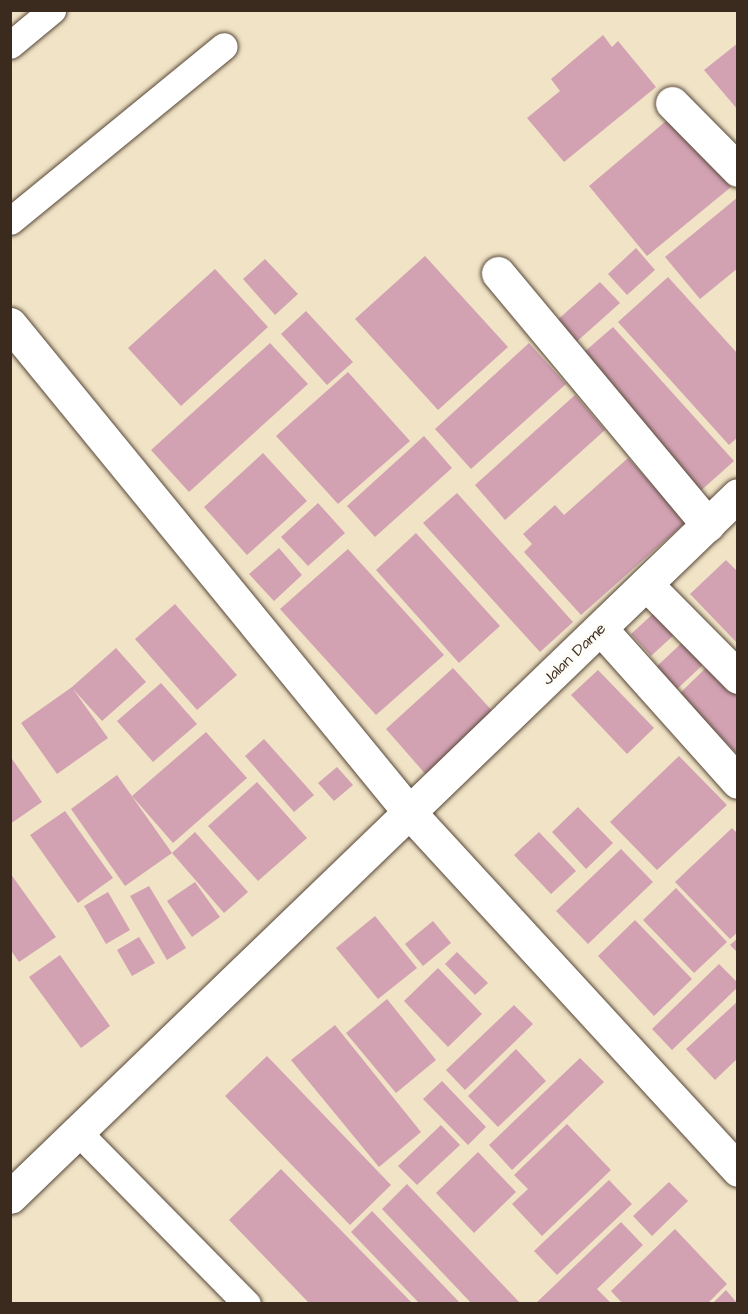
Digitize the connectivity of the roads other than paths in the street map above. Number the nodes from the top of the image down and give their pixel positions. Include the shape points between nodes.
1 (52, 10) edge
2 (10, 45) edge
3 (224, 46) dead end
4 (672, 104) dead end
5 (738, 170) edge
6 (10, 221) edge
7 (498, 273) dead end
8 (10, 324) edge
9 (738, 495) edge
10 (708, 525) junction
11 (646, 584) junction
12 (601, 629) junction
13 (738, 677) edge
14 (738, 782) edge
15 (410, 813) junction
16 (78, 1132) junction
17 (738, 1170) edge
18 (10, 1197) edge
19 (247, 1304) edge

1 - 2 lane
3 - 6 lane
4 - 5 street
7 - 10 street
8 - 15 street
9 - 10 street, Jalan Dame
10 - 11 street, Jalan Dame
11 - 12 street, Jalan Dame
11 - 13 street
12 - 14 street
12 - 15 street, Jalan Dame
15 - 16 street, Jalan Dame
15 - 17 street
16 - 18 street, Jalan Dame
16 - 19 lane

